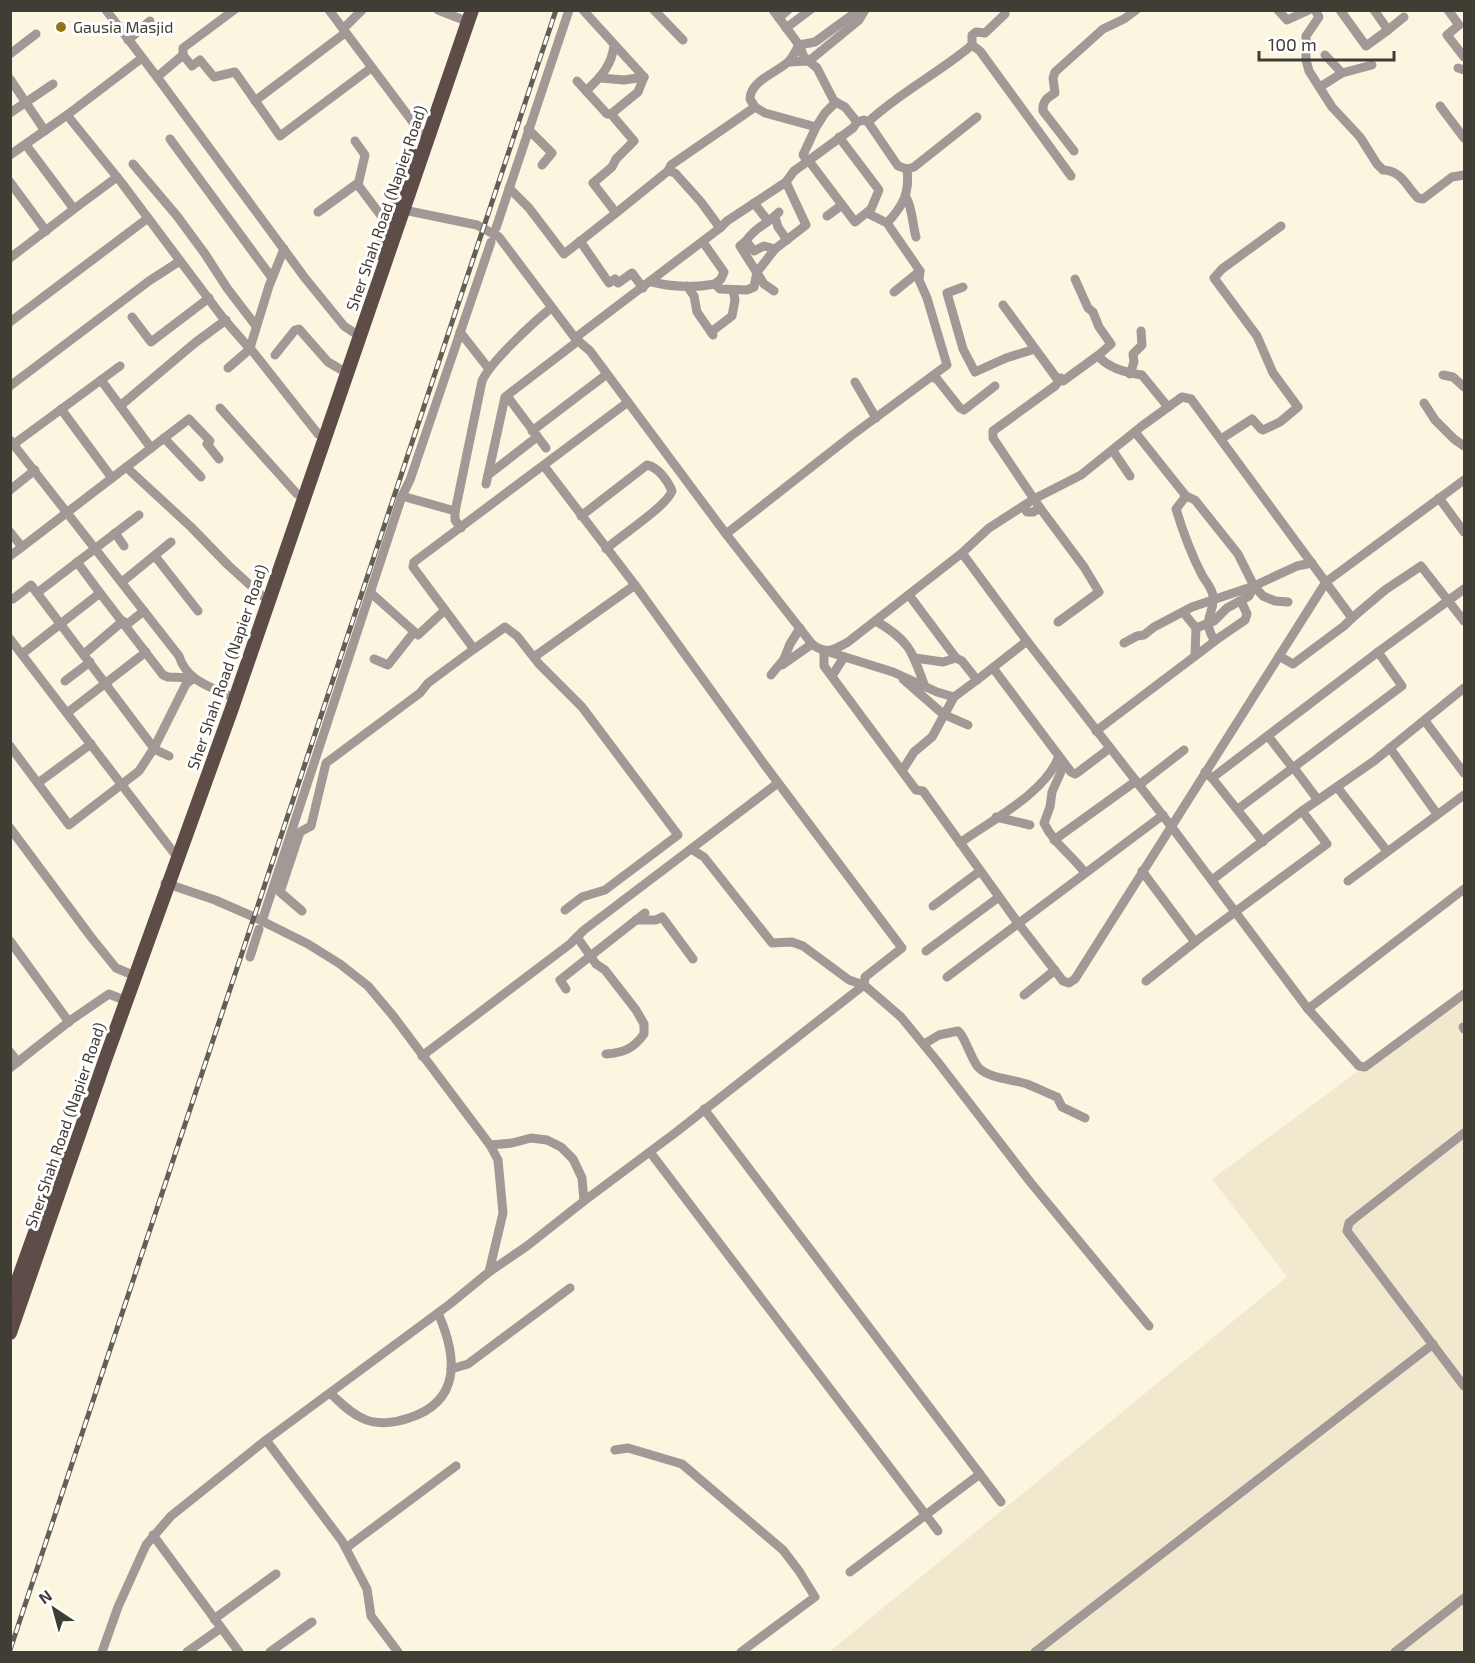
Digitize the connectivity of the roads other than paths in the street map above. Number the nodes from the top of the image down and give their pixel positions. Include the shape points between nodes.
1 (234, 10) edge
2 (329, 10) edge
3 (362, 10) edge
4 (438, 10) edge
5 (569, 10) edge
6 (583, 10) edge
7 (654, 10) edge
8 (788, 10) edge
9 (810, 10) edge
10 (859, 10) edge
11 (864, 10) edge
12 (1005, 10) edge
13 (1136, 10) edge
14 (1278, 10) edge
15 (1309, 10) edge
16 (1315, 10) edge
17 (1340, 10) edge
18 (1374, 10) edge
19 (1448, 10) edge
20 (108, 11) edge
21 (465, 14) edge
22 (776, 14) edge
23 (1296, 15) junction
24 (1404, 17) dead end
25 (150, 21) dead end
26 (786, 27) junction
27 (1462, 29) edge
28 (1388, 30) junction
29 (344, 31) junction
30 (1309, 31) junction
31 (36, 34) dead end
32 (128, 40) junction
33 (682, 40) dead end
34 (614, 45) junction
35 (798, 45) junction
36 (972, 45) junction
37 (1460, 45) edge
38 (10, 54) edge
39 (183, 55) junction
40 (1325, 55) dead end
41 (1464, 57) edge
42 (142, 58) junction
43 (809, 61) junction
44 (789, 62) junction
45 (1372, 65) dead end
46 (371, 68) junction
47 (1342, 73) junction
48 (157, 77) junction
49 (600, 78) junction
50 (644, 78) junction
51 (10, 79) edge
52 (577, 81) dead end
53 (53, 84) dead end
54 (1320, 87) junction
55 (586, 91) junction
56 (255, 100) junction
57 (836, 102) junction
58 (26, 103) junction
59 (1440, 106) dead end
60 (755, 107) junction
61 (10, 113) edge
62 (611, 114) junction
63 (67, 115) junction
64 (977, 117) dead end
65 (857, 122) junction
66 (868, 122) junction
67 (816, 127) junction
68 (528, 129) junction
69 (45, 131) junction
70 (1463, 132) edge
71 (421, 133) junction
72 (843, 135) junction
73 (170, 139) dead end
74 (355, 141) dead end
75 (26, 145) junction
76 (1074, 150) dead end
77 (10, 155) edge
78 (808, 161) junction
79 (133, 164) dead end
80 (542, 165) dead end
81 (907, 170) junction
82 (668, 171) junction
83 (1464, 175) edge
84 (1071, 176) dead end
85 (117, 177) junction
86 (786, 182) junction
87 (358, 183) junction
88 (11, 184) edge
89 (509, 188) junction
90 (906, 197) junction
91 (754, 202) junction
92 (842, 205) junction
93 (74, 209) junction
94 (399, 209) junction
95 (318, 212) dead end
96 (616, 213) junction
97 (867, 213) junction
98 (827, 216) dead end
99 (774, 217) junction
100 (148, 218) junction
101 (887, 223) junction
102 (388, 225) junction
103 (1281, 226) dead end
104 (495, 228) dead end
105 (720, 228) junction
106 (46, 231) junction
107 (915, 237) dead end
108 (787, 240) junction
109 (580, 241) junction
110 (746, 241) junction
111 (491, 242) dead end
112 (703, 242) junction
113 (284, 249) junction
114 (775, 249) junction
115 (10, 258) edge
116 (180, 261) junction
117 (920, 271) junction
118 (758, 272) junction
119 (272, 278) junction
120 (1075, 279) dead end
121 (716, 284) junction
122 (648, 285) junction
123 (687, 286) junction
124 (963, 287) dead end
125 (733, 290) junction
126 (774, 291) dead end
127 (894, 292) dead end
128 (209, 298) junction
129 (1003, 305) dead end
130 (551, 308) junction
131 (132, 317) dead end
132 (954, 320) junction
133 (226, 321) junction
134 (10, 322) edge
135 (935, 325) junction
136 (256, 326) junction
137 (1140, 330) dead end
138 (353, 332) junction
139 (460, 332) junction
140 (577, 340) junction
141 (250, 349) junction
142 (1035, 349) junction
143 (1100, 354) junction
144 (275, 355) dead end
145 (120, 366) dead end
146 (228, 368) dead end
147 (340, 369) junction
148 (489, 369) junction
149 (1130, 374) junction
150 (607, 375) junction
151 (1443, 375) dead end
152 (931, 377) junction
153 (101, 380) junction
154 (1058, 380) junction
155 (855, 382) dead end
156 (10, 386) edge
157 (995, 386) dead end
158 (1464, 387) edge
159 (507, 396) junction
160 (628, 402) junction
161 (1424, 404) dead end
162 (120, 406) junction
163 (1168, 407) junction
164 (220, 408) dead end
165 (61, 409) junction
166 (876, 418) junction
167 (1135, 432) junction
168 (318, 434) junction
169 (534, 434) junction
170 (164, 438) junction
171 (1221, 439) junction
172 (12, 442) edge
173 (1464, 446) edge
174 (151, 448) junction
175 (546, 448) dead end
176 (1113, 451) junction
177 (219, 459) dead end
178 (544, 466) junction
179 (126, 467) junction
180 (35, 470) junction
181 (1130, 476) dead end
182 (201, 477) dead end
183 (112, 478) junction
184 (1464, 480) edge
185 (10, 490) edge
186 (297, 494) junction
187 (402, 496) junction
188 (1186, 496) junction
189 (1439, 498) junction
190 (1034, 499) junction
191 (1023, 506) junction
192 (1040, 508) junction
193 (455, 511) junction
194 (68, 512) junction
195 (139, 515) dead end
196 (581, 516) junction
197 (461, 528) junction
198 (10, 532) edge
199 (1464, 532) edge
200 (115, 533) junction
201 (726, 534) junction
202 (171, 542) dead end
203 (124, 546) dead end
204 (22, 547) junction
205 (96, 548) junction
206 (606, 549) junction
207 (962, 553) junction
208 (155, 555) junction
209 (10, 556) edge
210 (77, 562) junction
211 (1312, 563) junction
212 (122, 582) junction
213 (1326, 582) junction
214 (635, 585) junction
215 (1254, 586) junction
216 (1464, 589) edge
217 (37, 593) junction
218 (100, 593) junction
219 (371, 593) junction
220 (909, 595) junction
221 (265, 597) junction
222 (1213, 598) junction
223 (13, 599) dead end
224 (1448, 600) junction
225 (1241, 602) junction
226 (1288, 602) dead end
227 (445, 610) junction
228 (144, 611) junction
229 (198, 611) dead end
230 (1183, 612) junction
231 (1352, 618) junction
232 (876, 621) junction
233 (1464, 621) edge
234 (1058, 622) dead end
235 (124, 623) junction
236 (1207, 624) junction
237 (62, 625) junction
238 (800, 628) junction
239 (1196, 628) junction
240 (414, 632) junction
241 (10, 639) edge
242 (1027, 641) junction
243 (1214, 642) junction
244 (1124, 643) dead end
245 (812, 644) junction
246 (474, 648) junction
247 (827, 651) junction
248 (146, 652) junction
249 (1378, 652) junction
250 (22, 654) junction
251 (1195, 656) junction
252 (1279, 656) junction
253 (534, 657) junction
254 (844, 657) junction
255 (87, 658) junction
256 (915, 658) junction
257 (956, 658) junction
258 (374, 659) dead end
259 (993, 668) junction
260 (899, 675) junction
261 (832, 676) junction
262 (194, 678) junction
263 (977, 680) junction
264 (65, 681) dead end
265 (106, 684) junction
266 (925, 687) junction
267 (1463, 691) edge
268 (228, 694) junction
269 (954, 697) junction
270 (227, 710) junction
271 (67, 713) junction
272 (943, 714) junction
273 (1425, 721) junction
274 (968, 725) dead end
275 (1096, 731) junction
276 (1268, 736) junction
277 (91, 744) junction
278 (10, 746) edge
279 (154, 748) junction
280 (1110, 748) junction
281 (1390, 748) junction
282 (1184, 750) dead end
283 (169, 756) dead end
284 (1061, 761) junction
285 (1293, 768) junction
286 (902, 771) junction
287 (1464, 773) edge
288 (1209, 775) junction
289 (38, 783) junction
290 (778, 783) junction
291 (1137, 783) junction
292 (122, 785) junction
293 (1337, 787) junction
294 (1464, 795) edge
295 (1318, 800) junction
296 (1238, 809) junction
297 (1302, 811) junction
298 (1437, 814) junction
299 (1163, 815) junction
300 (996, 817) junction
301 (1030, 825) dead end
302 (1171, 826) junction
303 (10, 828) edge
304 (1054, 840) junction
305 (1263, 842) junction
306 (960, 843) junction
307 (692, 849) junction
308 (1387, 851) junction
309 (174, 853) junction
310 (980, 871) junction
311 (1142, 871) junction
312 (1085, 873) junction
313 (1212, 880) junction
314 (1348, 881) dead end
315 (166, 884) junction
316 (1464, 889) edge
317 (999, 897) junction
318 (933, 906) dead end
319 (302, 910) dead end
320 (565, 910) dead end
321 (1236, 912) junction
322 (645, 913) dead end
323 (263, 918) dead end
324 (636, 920) junction
325 (1018, 923) junction
326 (259, 929) dead end
327 (577, 937) junction
328 (10, 940) edge
329 (1195, 942) junction
330 (926, 951) dead end
331 (590, 955) junction
332 (250, 957) dead end
333 (693, 959) dead end
334 (1055, 970) junction
335 (128, 973) junction
336 (947, 977) dead end
337 (1146, 981) dead end
338 (864, 985) junction
339 (566, 989) dead end
340 (1024, 994) dead end
341 (1464, 994) edge
342 (119, 998) junction
343 (1308, 1010) junction
344 (69, 1022) junction
345 (924, 1044) junction
346 (10, 1052) edge
347 (606, 1053) dead end
348 (422, 1056) junction
349 (102, 1058) junction
350 (14, 1065) edge
351 (704, 1109) junction
352 (1085, 1118) dead end
353 (1464, 1133) edge
354 (490, 1145) junction
355 (650, 1152) junction
356 (584, 1201) junction
357 (489, 1272) junction
358 (570, 1288) dead end
359 (10, 1302) edge
360 (438, 1313) junction
361 (1149, 1326) dead end
362 (10, 1333) edge
363 (1433, 1344) junction
364 (451, 1369) junction
365 (1464, 1386) edge
366 (331, 1394) junction
367 (266, 1440) junction
368 (615, 1450) dead end
369 (456, 1466) dead end
370 (980, 1474) junction
371 (1001, 1502) dead end
372 (926, 1515) junction
373 (938, 1531) dead end
374 (153, 1535) junction
375 (346, 1548) junction
376 (850, 1572) dead end
377 (276, 1574) dead end
378 (1464, 1598) edge
379 (214, 1619) junction
380 (312, 1622) dead end
381 (221, 1628) junction
382 (102, 1653) edge
383 (187, 1653) edge
384 (239, 1653) edge
385 (270, 1653) edge
386 (398, 1653) edge
387 (741, 1653) edge
388 (1035, 1653) edge
389 (1395, 1653) edge

1 - 39 street via 183,48
2 - 29 street
3 - 29 street
4 - 21 street
5 - 68 street
6 - 34 street
7 - 33 street
8 - 22 street
9 - 26 street
10 - 35 street via 815,42
11 - 43 street via 859,20
12 - 36 street via 985,33 972,34
13 - 76 street via 1103,29 1055,72 1056,93 1045,100 1043,111
14 - 23 street via 1287,20
15 - 23 street
16 - 30 street via 1319,16
17 - 28 street via 1366,46
18 - 28 street
19 - 27 street
20 - 32 street
21 - 71 main road, Sher Shah Road (Napier Road)
21 - 94 main road, Sher Shah Road (Napier Road)
22 - 26 street
23 - 30 street
24 - 28 street
25 - 32 street
26 - 35 street
27 - 37 street via 1447,35
29 - 46 street
29 - 56 street
30 - 54 street via 1306,60
31 - 38 street
32 - 42 street
34 - 49 street via 609,65
34 - 50 street
35 - 43 street
35 - 44 street
36 - 66 street
36 - 84 street
37 - 41 street
39 - 48 street
39 - 56 street via 192,66 200,60 214,77 235,72
40 - 47 street
42 - 48 street
42 - 63 street
43 - 44 street
43 - 57 street
44 - 60 street via 751,91
45 - 47 street
46 - 56 street via 280,136
46 - 71 street
47 - 54 street
48 - 113 street
49 - 50 street
49 - 55 street
50 - 62 street via 638,92
51 - 58 street
52 - 55 street
53 - 58 street
54 - 83 street via 1377,164 1383,170 1393,170 1418,198 1452,177
55 - 62 street
57 - 65 street
57 - 67 street
58 - 61 street
58 - 69 street
59 - 70 street
60 - 67 street
60 - 82 street via 671,165
62 - 96 street via 634,141 593,183
63 - 69 street
63 - 85 street
64 - 81 street
65 - 66 street
65 - 72 street
66 - 81 street via 898,166
67 - 78 street via 803,155
68 - 80 street via 552,153
68 - 89 street
69 - 75 street
71 - 94 main road, Sher Shah Road (Napier Road)
72 - 78 street
72 - 97 street via 847,148 879,190
73 - 119 street
74 - 87 street via 365,155
75 - 77 street
75 - 93 street
78 - 86 street
78 - 92 street
79 - 136 street via 184,226
81 - 90 street
82 - 96 street
82 - 105 street via 675,173
85 - 93 street
85 - 100 street
86 - 91 street
86 - 108 street via 806,225
87 - 95 street
87 - 102 street
88 - 106 street
89 - 104 street
89 - 109 street via 564,254
90 - 101 street
90 - 107 street via 912,209
91 - 99 street
91 - 105 street
92 - 97 street via 855,222
92 - 98 street
93 - 106 street
94 - 102 main road, Sher Shah Road (Napier Road)
94 - 130 street via 477,225 499,237
94 - 221 main road, Sher Shah Road (Napier Road)
96 - 109 street
97 - 101 street
99 - 108 street
99 - 110 street
100 - 116 street
100 - 134 street
101 - 117 street
102 - 138 main road, Sher Shah Road (Napier Road)
103 - 171 street via 1214,278 1257,336 1273,373 1298,407 1263,430 1252,418
105 - 112 street
106 - 115 street
108 - 114 street
109 - 122 street via 609,283 615,279 618,283 632,273
110 - 114 street via 754,251 764,246
110 - 118 street via 740,246
111 - 139 street
112 - 121 street via 724,272
112 - 122 street
113 - 119 street
113 - 138 street via 344,326
114 - 118 street
116 - 128 street
116 - 156 street
117 - 127 street
117 - 135 street via 918,280
118 - 125 street via 754,288
118 - 126 street via 764,284
119 - 136 street
120 - 143 street via 1111,344
121 - 123 street
121 - 125 street via 720,289
122 - 123 street
122 - 140 street
123 - 125 street via 697,312 712,333 732,316
124 - 132 street via 947,293
128 - 131 street via 151,342
128 - 133 street
129 - 142 street
130 - 140 street
130 - 148 street
132 - 135 street
132 - 142 street via 975,372
133 - 141 street
133 - 162 street
135 - 152 street via 947,365
136 - 141 street
137 - 149 street via 1142,345 1133,354
138 - 147 main road, Sher Shah Road (Napier Road)
139 - 148 street
139 - 187 street
140 - 150 street
140 - 159 street
141 - 146 street
141 - 168 street
142 - 154 street
143 - 149 street via 1106,364
143 - 154 street via 1063,381
144 - 147 street via 299,329 328,362
145 - 153 street
147 - 168 main road, Sher Shah Road (Napier Road)
148 - 193 street via 482,381
149 - 163 street via 1142,375
150 - 160 street
150 - 169 street
151 - 158 street via 1454,377
152 - 157 street via 964,410
152 - 166 street
153 - 162 street
153 - 165 street
154 - 190 street via 993,432 993,438
155 - 166 street
159 - 169 street
159 - 169 street via 487,480
160 - 178 street
160 - 201 street
161 - 173 street via 1435,420
162 - 174 street
163 - 167 street
163 - 171 street via 1182,397 1191,399
164 - 186 street
165 - 172 street
165 - 183 street
166 - 201 street
167 - 176 street
167 - 188 street
168 - 186 main road, Sher Shah Road (Napier Road)
169 - 175 street
170 - 174 street
170 - 177 street via 189,419 210,441 207,444
170 - 182 street
171 - 211 street
172 - 180 street
174 - 179 street
176 - 181 street
176 - 190 street via 1081,475
178 - 196 street
178 - 197 street
179 - 183 street
179 - 221 street
180 - 185 street
180 - 194 street
183 - 194 street
184 - 189 street
186 - 221 main road, Sher Shah Road (Napier Road)
187 - 193 street
187 - 219 street
188 - 215 street via 1195,500 1238,554
188 - 222 street via 1176,509 1185,539
189 - 199 street
189 - 213 street
190 - 191 street
190 - 192 street
191 - 192 street via 1027,512
191 - 207 street via 989,528
192 - 234 street via 1099,592
193 - 197 street
194 - 204 street
194 - 205 street
195 - 200 street
196 - 206 street
196 - 206 street via 647,465 655,468 665,481 672,491 666,500
197 - 227 street via 414,562 413,567
198 - 204 street
200 - 203 street
200 - 205 street
201 - 238 street
202 - 208 street
204 - 209 street
205 - 210 street
205 - 212 street
206 - 214 street
207 - 220 street
207 - 242 street
208 - 212 street
208 - 229 street
210 - 217 street
210 - 218 street
211 - 213 street
211 - 215 street
212 - 228 street
213 - 231 street
213 - 252 street
214 - 253 street
214 - 290 street
215 - 222 street
215 - 225 street
215 - 226 street via 1263,596
216 - 224 street
217 - 223 street via 31,585
217 - 237 street
218 - 235 street
218 - 237 street
219 - 240 street
219 - 323 street
220 - 232 street
220 - 257 street
221 - 268 main road, Sher Shah Road (Napier Road)
221 - 270 main road, Sher Shah Road (Napier Road)
222 - 230 street
222 - 236 street
224 - 231 street via 1421,566
224 - 233 street
224 - 249 street
225 - 236 street
225 - 243 street via 1247,614 1245,620
227 - 240 street via 418,635
227 - 246 street
228 - 235 street
228 - 262 street
230 - 239 street
230 - 244 street
231 - 252 street via 1293,664
232 - 247 street via 848,642
232 - 256 street via 909,646
235 - 248 street
235 - 255 street
236 - 239 street
236 - 243 street
237 - 250 street
237 - 255 street
238 - 245 street
238 - 245 street via 773,673
239 - 251 street
240 - 258 street via 388,665
241 - 250 street
242 - 259 street
242 - 275 street
243 - 251 street
245 - 247 street
246 - 253 street via 505,627
246 - 319 street via 326,763 311,826 300,832 280,892
247 - 254 street
247 - 261 street via 824,666
248 - 262 street via 163,675
248 - 265 street
249 - 276 street
249 - 285 street via 1402,686
250 - 271 street
251 - 275 street
252 - 288 street
253 - 320 street via 582,707 678,835 605,890 582,897
254 - 260 street
254 - 261 street
255 - 264 street
255 - 265 street
256 - 257 street via 943,662
256 - 266 street
257 - 263 street
259 - 263 street
259 - 284 street
260 - 266 street
260 - 272 street
261 - 286 street
262 - 268 street
262 - 279 street via 186,684
263 - 269 street
265 - 271 street
265 - 279 street
266 - 269 street
267 - 273 street
268 - 270 main road, Sher Shah Road (Napier Road)
269 - 272 street
270 - 309 main road, Sher Shah Road (Napier Road)
270 - 315 main road, Sher Shah Road (Napier Road)
271 - 277 street
272 - 274 street
272 - 286 street via 932,737 914,752
273 - 281 street
273 - 287 street
275 - 280 street
276 - 285 street
276 - 288 street
277 - 289 street
277 - 292 street
278 - 289 street
279 - 283 street
279 - 292 street via 139,771
280 - 284 street via 1075,774
280 - 291 street
281 - 293 street
281 - 298 street
282 - 291 street
284 - 300 street via 1023,800
284 - 304 street via 1044,823
285 - 295 street
285 - 296 street
286 - 306 street via 916,790 923,791
288 - 296 street
288 - 302 street
289 - 292 street via 69,825
290 - 307 street
290 - 338 street via 902,948 865,976
291 - 299 street
291 - 304 street
292 - 309 street
293 - 295 street
293 - 308 street
294 - 298 street
295 - 297 street
296 - 305 street
297 - 305 street
297 - 321 street via 1327,844
298 - 308 street
299 - 302 street
299 - 312 street
300 - 301 street
300 - 306 street
302 - 311 street
302 - 313 street
303 - 335 street via 116,968
304 - 312 street
305 - 313 street
306 - 310 street
307 - 327 street
307 - 338 street via 704,857 772,943 803,946 849,980
308 - 314 street
309 - 315 main road, Sher Shah Road (Napier Road)
310 - 317 street
310 - 318 street
311 - 329 street
311 - 334 street via 1076,979 1063,981
312 - 325 street
313 - 321 street
315 - 335 main road, Sher Shah Road (Napier Road)
315 - 348 street via 254,917 340,964 368,986
315 - 349 main road, Sher Shah Road (Napier Road)
316 - 343 street
317 - 325 street
317 - 330 street
321 - 329 street
321 - 343 street
322 - 324 street
324 - 331 street
324 - 333 street via 663,917
325 - 334 street
325 - 336 street
326 - 332 street
327 - 331 street
327 - 348 street
328 - 344 street
329 - 337 street
331 - 339 street via 560,980
331 - 347 street via 619,986 644,1024 644,1034 633,1047 625,1052
334 - 340 street
335 - 342 main road, Sher Shah Road (Napier Road)
338 - 345 street via 901,1017
338 - 351 street
341 - 343 street via 1365,1067 1352,1060
342 - 344 street via 109,994
342 - 349 main road, Sher Shah Road (Napier Road)
344 - 350 street
345 - 352 street via 939,1035 958,1031 979,1068 987,1074 1057,1097 1062,1107
345 - 361 street via 1031,1183
346 - 350 street
348 - 354 street
349 - 359 main road, Sher Shah Road (Napier Road)
349 - 362 main road, Sher Shah Road (Napier Road)
351 - 355 street
351 - 370 street
353 - 363 street via 1354,1218 1347,1232
354 - 356 street via 531,1138 561,1147 573,1159 582,1178
354 - 357 street via 498,1160 504,1214
355 - 356 street
355 - 372 street
356 - 357 street
357 - 360 street
358 - 364 street via 468,1364
360 - 364 street via 448,1339
360 - 366 street
363 - 365 street
363 - 388 street
364 - 366 street via 444,1396 425,1411 400,1421 362,1419
366 - 367 street
367 - 374 street via 171,1515
367 - 375 street
368 - 387 street via 628,1448 682,1464 760,1529 800,1571 815,1597
369 - 375 street
370 - 371 street
370 - 372 street
372 - 373 street
372 - 376 street
374 - 379 street
374 - 382 street via 118,1607
375 - 386 street via 367,1589 371,1616
377 - 379 street
378 - 389 street
379 - 381 street
380 - 385 street
381 - 383 street
381 - 384 street

